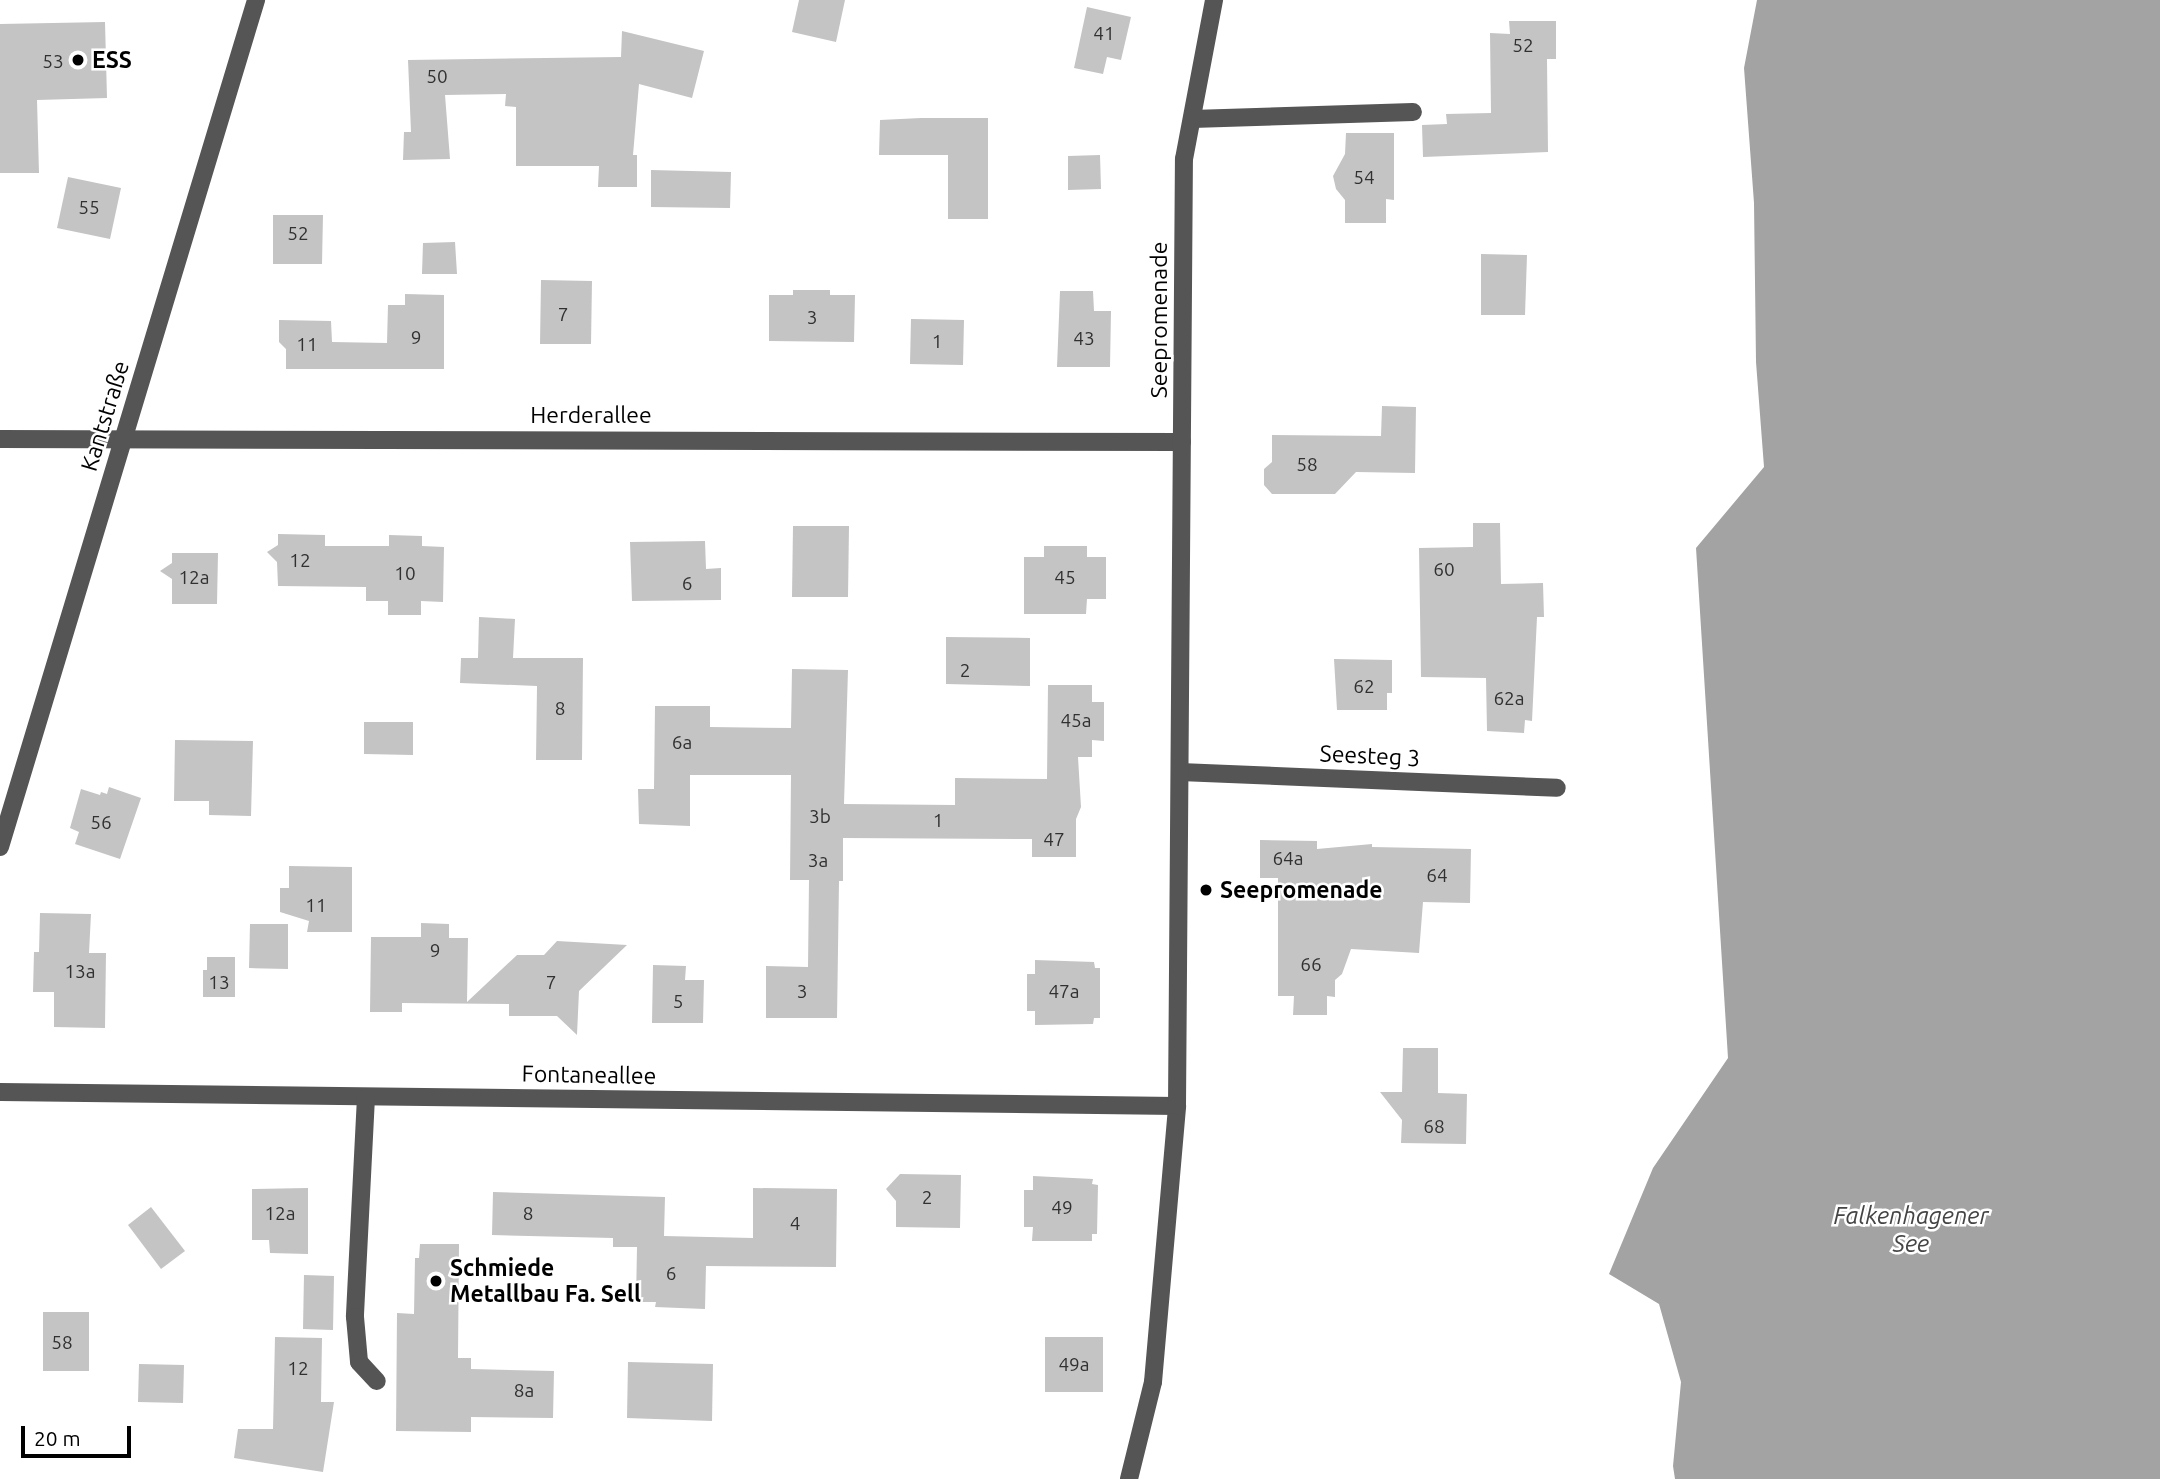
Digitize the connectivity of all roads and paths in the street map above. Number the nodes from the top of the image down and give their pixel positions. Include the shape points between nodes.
1 (255, 0) edge
2 (1214, 0) edge
3 (1413, 112) dead end
4 (1192, 119) junction
5 (124, 438) junction
6 (0, 439) edge
7 (1182, 442) junction
8 (1180, 772) junction
9 (1557, 788) dead end
10 (0, 847) edge
11 (0, 1092) edge
12 (366, 1097) junction
13 (1177, 1106) junction
14 (377, 1381) dead end
15 (1129, 1479) edge

1 - 5 street, Kantstraße
2 - 4 street, Seepromenade
3 - 4 street
4 - 7 street, Seepromenade via 1184,159
5 - 6 street, Herderallee
5 - 7 street, Herderallee
5 - 10 street, Kantstraße
7 - 8 street, Seepromenade
8 - 9 street, Seesteg 3
8 - 13 street, Seepromenade
11 - 12 street, Fontaneallee
12 - 13 street, Fontaneallee
12 - 14 street via 355,1317 359,1362
13 - 15 street, Seepromenade via 1153,1382

